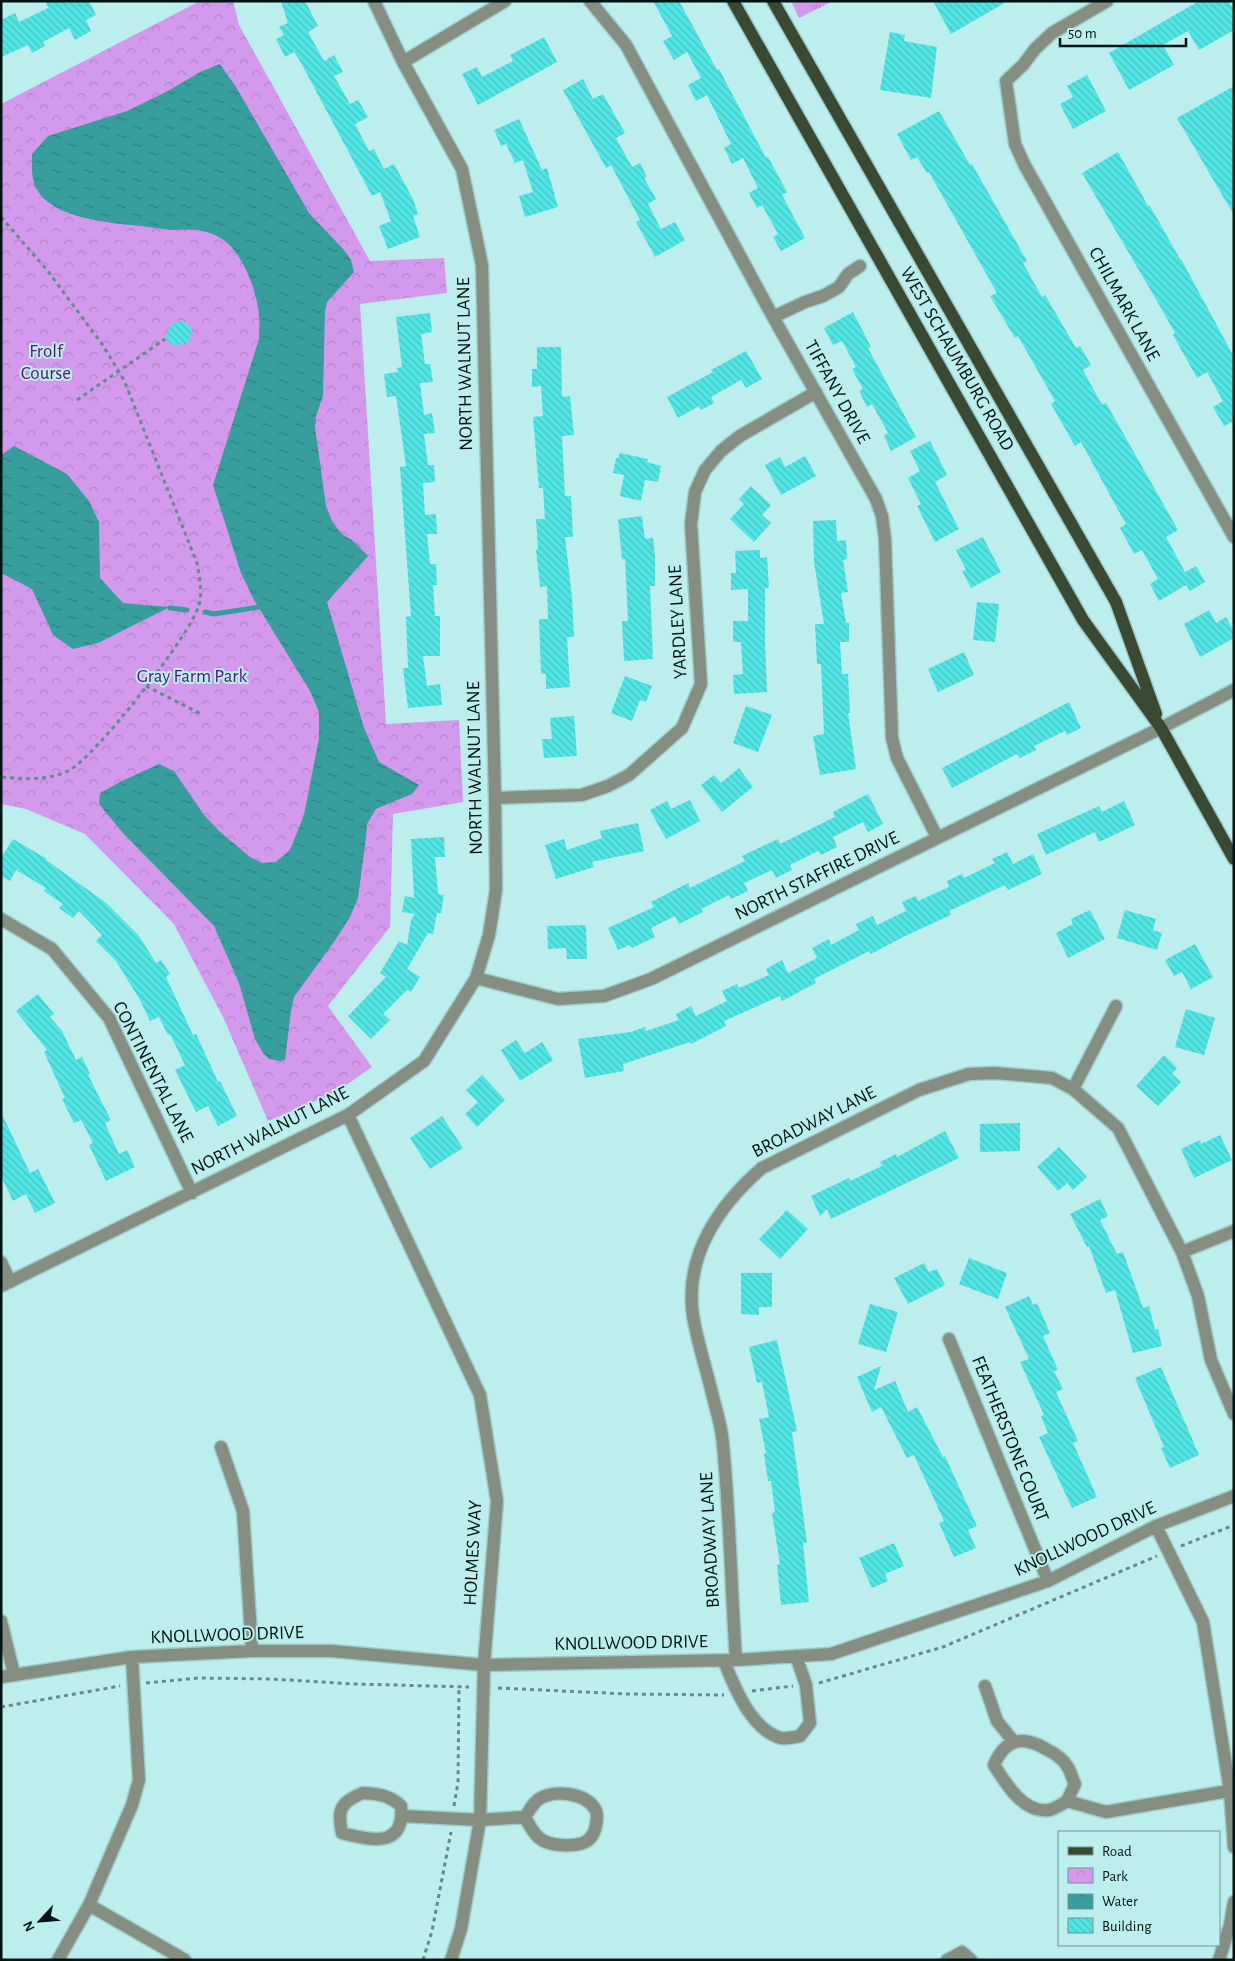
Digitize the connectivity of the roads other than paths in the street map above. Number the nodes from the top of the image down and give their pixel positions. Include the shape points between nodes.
1 (374, 1) edge
2 (505, 1) edge
3 (590, 1) edge
4 (733, 1) edge
5 (773, 1) edge
6 (1107, 1) edge
7 (403, 62) junction
8 (860, 266) dead end
9 (773, 317) junction
10 (816, 392) junction
11 (1234, 537) edge
12 (1234, 690) edge
13 (1161, 728) junction
14 (495, 798) junction
15 (937, 837) junction
16 (1234, 859) edge
17 (1, 919) edge
18 (476, 978) junction
19 (1116, 1006) dead end
20 (1073, 1089) junction
21 (348, 1115) junction
22 (192, 1193) junction
23 (1234, 1231) edge
24 (1182, 1252) junction
25 (1, 1262) edge
26 (6, 1284) edge
27 (949, 1339) dead end
28 (1234, 1414) edge
29 (221, 1447) dead end
30 (1234, 1496) edge
31 (1156, 1526) junction
32 (1048, 1581) junction
33 (1, 1620) edge
34 (252, 1650) junction
35 (796, 1656) junction
36 (132, 1657) junction
37 (730, 1660) junction
38 (484, 1665) junction
39 (8, 1676) edge
40 (985, 1686) dead end
41 (1014, 1742) junction
42 (1232, 1791) edge
43 (1067, 1801) junction
44 (402, 1816) junction
45 (525, 1817) junction
46 (480, 1820) junction
47 (1234, 1847) edge
48 (1234, 1902) edge
49 (89, 1905) junction
50 (1229, 1946) edge
51 (58, 1960) edge
52 (185, 1960) edge
53 (451, 1960) edge
54 (947, 1960) edge
55 (971, 1960) edge
56 (1219, 1960) edge

1 - 7 street, NORTH WALNUT LANE
2 - 7 street
3 - 9 street, TIFFANY DRIVE via 626,45
4 - 13 main road, WEST SCHAUMBURG ROAD via 1083,620
5 - 13 main road, WEST SCHAUMBURG ROAD via 1116,602
6 - 11 street, CHILMARK LANE via 1052,33 1006,82 1011,126 1018,153
7 - 14 street, NORTH WALNUT LANE via 462,169 482,266
8 - 9 street via 848,274 839,287
9 - 10 street, TIFFANY DRIVE
10 - 14 street, YARDLEY LANE via 721,450 705,470 695,492 691,524 701,684 682,728 629,775 608,786 582,795
10 - 15 street, TIFFANY DRIVE via 876,499 882,516 892,738 896,758
12 - 13 street, NORTH STAFFIRE DRIVE
13 - 15 street, NORTH STAFFIRE DRIVE
13 - 16 main road, WEST SCHAUMBURG ROAD
14 - 18 street, NORTH WALNUT LANE via 496,890 489,935
15 - 18 street, NORTH STAFFIRE DRIVE via 651,979 604,996 558,999
17 - 22 street, CONTINENTAL LANE via 52,949 109,1018
18 - 21 street, NORTH WALNUT LANE via 424,1061
19 - 20 street
20 - 24 street, BROADWAY LANE via 1118,1128
20 - 37 street, BROADWAY LANE via 1052,1078 994,1073 969,1074 919,1090 762,1168 723,1208 706,1235 696,1264 693,1315 723,1442
21 - 22 street, NORTH WALNUT LANE
21 - 38 street, HOLMES WAY via 480,1395 497,1500
22 - 26 street, NORTH WALNUT LANE
23 - 24 street
24 - 28 street, BROADWAY LANE via 1198,1296 1211,1360
25 - 26 street
27 - 32 street, FEATHERSTONE COURT
29 - 34 street via 243,1511
30 - 31 street, KNOLLWOOD DRIVE
31 - 32 street, KNOLLWOOD DRIVE
31 - 42 street via 1203,1622
32 - 35 street, KNOLLWOOD DRIVE via 831,1654
33 - 39 street
34 - 36 street, KNOLLWOOD DRIVE
34 - 38 street, KNOLLWOOD DRIVE via 332,1652
35 - 37 street, KNOLLWOOD DRIVE
35 - 37 street via 806,1685 810,1724 800,1736 781,1738 750,1715 738,1693
36 - 39 street, KNOLLWOOD DRIVE
36 - 49 street via 139,1780 132,1805
37 - 38 street, KNOLLWOOD DRIVE
38 - 46 street, HOLMES WAY
40 - 41 street via 997,1721
41 - 43 street via 1026,1740 1038,1744 1068,1766 1074,1784
41 - 43 street via 1005,1746 994,1765 1016,1796 1035,1810 1051,1810
42 - 43 street via 1106,1812
42 - 47 street
44 - 44 street via 401,1806 393,1798 363,1793 344,1804 339,1817 342,1833 375,1840 388,1838 397,1832
44 - 46 street
45 - 45 street via 532,1832 547,1844 576,1846 589,1840 595,1832 597,1820 596,1810 584,1799 564,1793 546,1795 537,1800
45 - 46 street
46 - 53 street, HOLMES WAY via 461,1929
48 - 50 street
49 - 51 street
49 - 52 street
50 - 56 street
54 - 55 street via 962,1952

